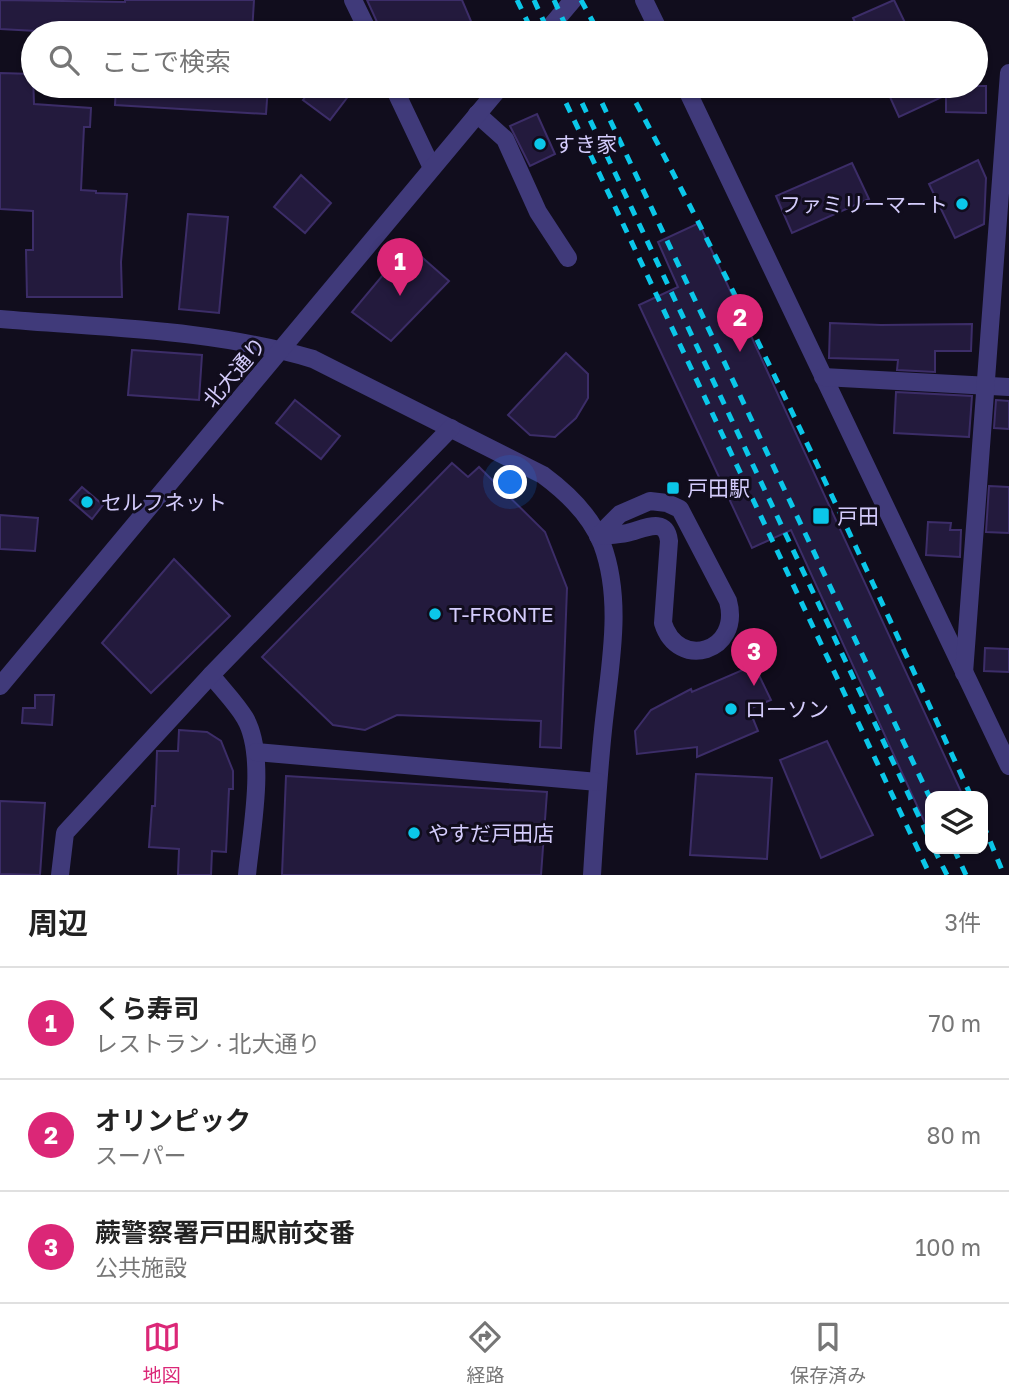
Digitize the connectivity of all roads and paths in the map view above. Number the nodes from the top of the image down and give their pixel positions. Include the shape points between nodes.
1 (353, 0) edge
2 (573, 0) edge
3 (644, 0) edge
4 (363, 21) edge
5 (555, 21) edge
6 (654, 21) edge
7 (1009, 73) edge
8 (399, 98) edge
9 (490, 98) edge
10 (691, 98) edge
11 (477, 114) junction
12 (432, 168) junction
13 (568, 258) dead end
14 (0, 319) edge
15 (282, 350) junction
16 (823, 377) junction
17 (988, 385) junction
18 (1009, 387) edge
19 (451, 428) junction
20 (598, 537) junction
21 (964, 673) junction
22 (211, 675) junction
23 (0, 686) edge
24 (256, 752) junction
25 (1009, 766) edge
26 (598, 782) junction
27 (60, 875) edge
28 (247, 875) edge
29 (592, 875) edge

1 - 4 street
2 - 5 street
3 - 6 street
7 - 17 street
8 - 12 street
9 - 11 street, 北大通り
10 - 16 street
11 - 12 street, 北大通り
11 - 13 street via 505,139 538,212
12 - 15 street, 北大通り
14 - 15 street via 216,337
15 - 19 street via 313,359
15 - 23 street, 北大通り
16 - 17 street
16 - 21 street
17 - 18 street
17 - 21 street
19 - 20 street via 558,486
19 - 22 street
20 - 20 street via 620,514 650,501 680,509 728,601 731,612 726,635 718,644 695,651 683,649 666,633 668,535 662,528 652,525
20 - 26 street via 613,592
21 - 25 street
22 - 24 street via 246,719
22 - 27 street via 65,833
24 - 26 street
24 - 28 street
26 - 29 street

